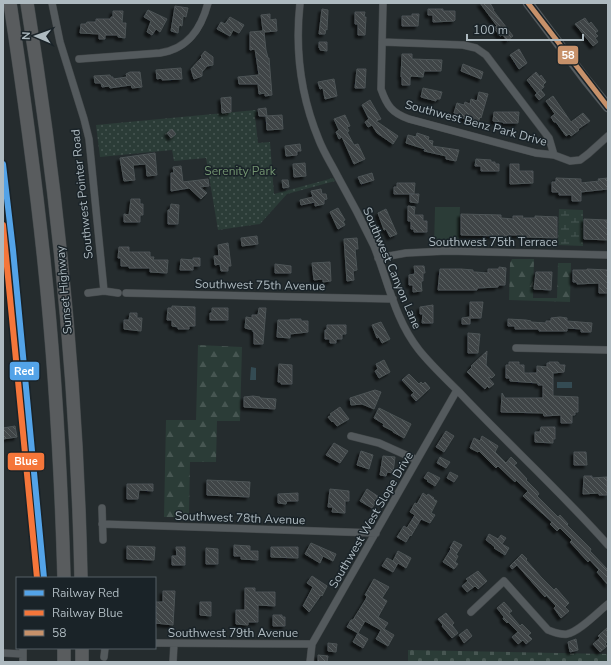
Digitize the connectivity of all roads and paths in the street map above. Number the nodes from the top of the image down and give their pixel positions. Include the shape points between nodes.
1 (10, 3) edge
2 (27, 3) edge
3 (52, 3) edge
4 (208, 3) edge
5 (300, 3) edge
6 (382, 3) edge
7 (528, 3) edge
8 (382, 42) junction
9 (79, 59) dead end
10 (608, 106) edge
11 (608, 136) edge
12 (554, 155) junction
13 (608, 255) edge
14 (378, 258) junction
15 (104, 291) junction
16 (88, 293) dead end
17 (118, 293) dead end
18 (126, 293) dead end
19 (393, 299) junction
20 (516, 348) dead end
21 (608, 350) edge
22 (457, 390) junction
23 (351, 436) dead end
24 (417, 460) junction
25 (102, 508) dead end
26 (102, 524) junction
27 (376, 533) junction
28 (103, 540) dead end
29 (608, 545) edge
30 (64, 577) edge
31 (81, 577) edge
32 (608, 604) edge
33 (471, 612) dead end
34 (156, 643) edge
35 (174, 644) junction
36 (312, 644) junction
37 (64, 649) edge
38 (82, 649) edge
39 (105, 649) edge
40 (3, 653) edge
41 (23, 655) edge
42 (104, 658) dead end
43 (64, 662) edge
44 (82, 662) edge
45 (173, 662) edge
46 (310, 662) edge

1 - 30 highway, Sunset Highway via 31,145 47,291 58,425
2 - 31 highway, Sunset Highway via 50,158 67,314
3 - 15 street, Southwest Pointer Road via 60,42 89,139
4 - 9 street via 203,19 188,41 169,52
5 - 14 street, Southwest Canyon Lane via 300,62 309,113 319,141 366,229
6 - 8 street, Southwest Benz Park Drive
7 - 10 main road
8 - 12 street via 463,45 476,48 486,55 549,138
8 - 12 street, Southwest Benz Park Drive via 381,89 391,109 399,115 536,153
11 - 12 street, Southwest Benz Park Drive via 580,160 570,161
13 - 14 street, Southwest 75th Terrace via 447,252 406,253
14 - 19 street, Southwest Canyon Lane
15 - 16 street
15 - 17 street
18 - 19 street, Southwest 75th Avenue
19 - 22 street, Southwest Canyon Lane via 414,343 435,369
20 - 21 street
22 - 24 street, Southwest West Slope Drive
22 - 29 street, Southwest Canyon Lane via 575,508
23 - 24 street via 379,443
24 - 27 street, Southwest West Slope Drive
25 - 26 street
26 - 27 street, Southwest 78th Avenue
26 - 28 street
27 - 36 street, Southwest West Slope Drive
32 - 33 street via 575,631 559,634 548,630 504,581
34 - 35 street, Southwest 79th Avenue
35 - 36 street, Southwest 79th Avenue
35 - 45 street
36 - 46 street, Southwest West Slope Drive
37 - 43 highway
38 - 44 highway
39 - 42 street
40 - 41 street

